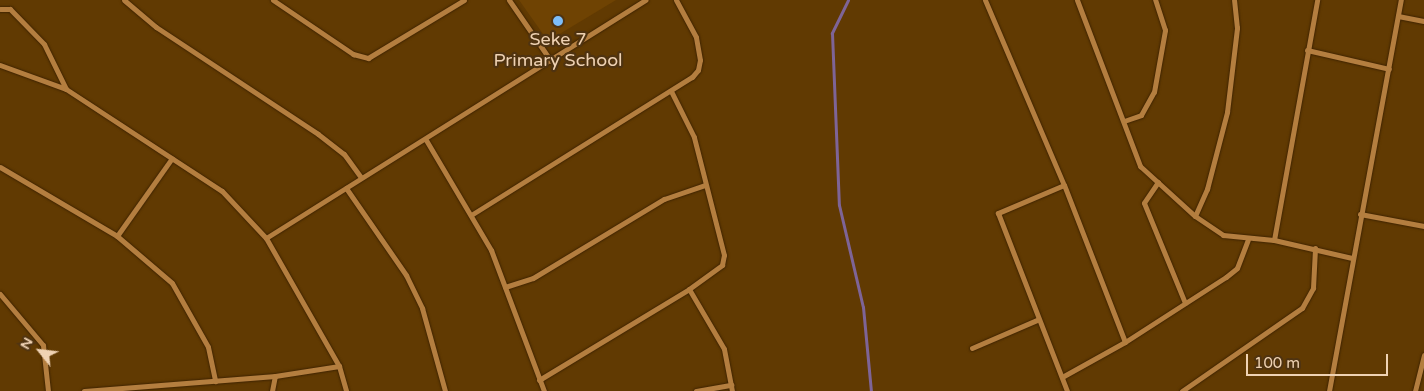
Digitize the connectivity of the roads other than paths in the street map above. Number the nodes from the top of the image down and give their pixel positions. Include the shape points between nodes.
1 (124, 0) edge
2 (273, 0) edge
3 (464, 0) edge
4 (509, 0) edge
5 (646, 0) edge
6 (676, 0) edge
7 (985, 0) edge
8 (1077, 0) edge
9 (1155, 0) edge
10 (1234, 0) edge
11 (1312, 0) edge
12 (1317, 0) edge
13 (1402, 0) edge
14 (0, 9) edge
15 (1316, 9) junction
16 (1398, 16) junction
17 (1424, 21) edge
18 (1307, 50) junction
19 (551, 61) junction
20 (0, 65) edge
21 (1388, 69) junction
22 (66, 89) junction
23 (671, 91) junction
24 (1124, 121) junction
25 (426, 140) junction
26 (172, 158) junction
27 (0, 167) edge
28 (361, 177) junction
29 (1158, 182) junction
30 (705, 185) junction
31 (1064, 185) junction
32 (346, 188) junction
33 (1360, 214) junction
34 (471, 215) junction
35 (1195, 216) junction
36 (1424, 226) edge
37 (117, 236) junction
38 (266, 238) junction
39 (1248, 240) junction
40 (1274, 240) junction
41 (1315, 248) junction
42 (1352, 258) junction
43 (505, 287) junction
44 (689, 289) junction
45 (0, 294) edge
46 (1185, 304) junction
47 (1037, 320) junction
48 (1124, 342) junction
49 (972, 348) dead end
50 (1424, 355) edge
51 (339, 366) junction
52 (275, 376) junction
53 (1062, 377) junction
54 (539, 380) junction
55 (215, 381) junction
56 (732, 388) edge
57 (48, 391) edge
58 (84, 391) edge
59 (272, 391) edge
60 (346, 391) edge
61 (445, 391) edge
62 (544, 391) edge
63 (696, 391) edge
64 (1067, 391) edge
65 (1182, 391) edge
66 (1330, 391) edge
67 (1415, 391) edge

1 - 28 street via 156,27 318,134 344,154
2 - 3 street via 353,54 368,58
4 - 19 street
5 - 19 street
6 - 23 street via 687,16 700,60 692,77
7 - 31 street
8 - 24 street
9 - 24 street via 1165,30 1154,92 1141,115
10 - 35 street via 1237,28 1226,112 1207,189
11 - 15 street
12 - 15 street
13 - 16 street
14 - 22 street via 10,9 44,44
15 - 18 street
16 - 17 street
16 - 21 street
18 - 21 street
18 - 40 street
19 - 25 street
20 - 22 street
21 - 33 street
22 - 26 street
23 - 30 street via 694,137
23 - 34 street
24 - 29 street via 1140,166
25 - 28 street
25 - 34 street
26 - 37 street
26 - 38 street via 222,191
27 - 37 street
28 - 32 street
29 - 35 street
29 - 46 street via 1144,203
30 - 43 street via 664,199 533,278
30 - 44 street via 724,260 719,268
31 - 47 street via 998,212
31 - 48 street
32 - 38 street
32 - 61 street via 406,275 422,308
33 - 36 street
33 - 42 street
34 - 43 street via 491,250
35 - 39 street via 1223,235
37 - 55 street via 172,284 208,347
38 - 51 street
39 - 40 street
39 - 46 street via 1237,268
40 - 41 street
41 - 42 street
41 - 65 street via 1313,288 1302,308
42 - 66 street
43 - 54 street
44 - 54 street
44 - 56 street via 724,349
45 - 57 street via 43,346
46 - 48 street
47 - 49 street
47 - 53 street
48 - 53 street
50 - 67 street
51 - 52 street
51 - 60 street
52 - 55 street
52 - 59 street
53 - 64 street
54 - 62 street
55 - 58 street
56 - 63 street

